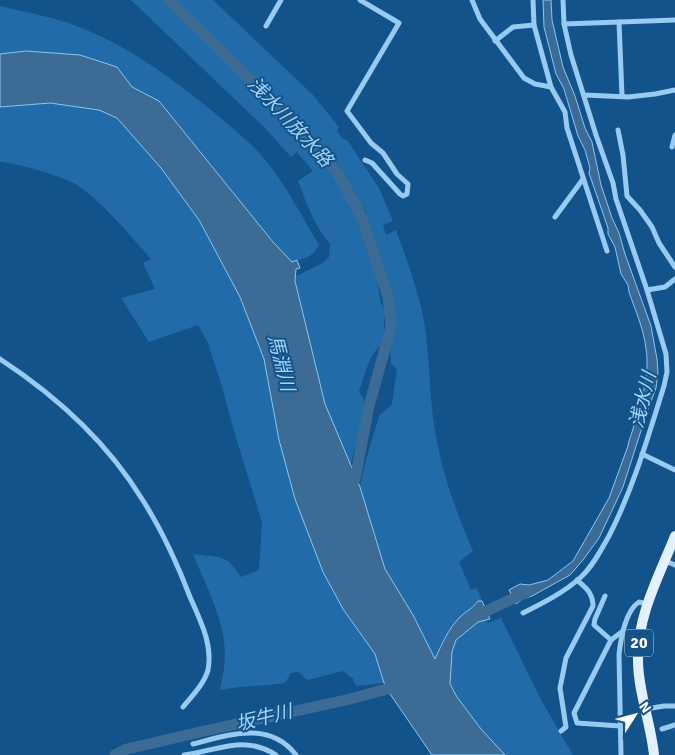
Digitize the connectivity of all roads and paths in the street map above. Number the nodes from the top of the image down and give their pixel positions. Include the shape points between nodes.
1 (282, 0) edge
2 (360, 0) edge
3 (472, 0) edge
4 (533, 0) edge
5 (563, 0) edge
6 (675, 20) edge
7 (619, 22) junction
8 (564, 24) junction
9 (534, 25) junction
10 (266, 26) dead end
11 (494, 41) junction
12 (551, 87) junction
13 (675, 90) edge
14 (585, 95) junction
15 (622, 96) junction
16 (618, 130) dead end
17 (675, 135) edge
18 (672, 147) dead end
19 (366, 160) dead end
20 (583, 179) junction
21 (555, 217) dead end
22 (606, 251) dead end
23 (675, 267) edge
24 (675, 279) edge
25 (647, 290) junction
26 (0, 359) edge
27 (642, 454) junction
28 (675, 470) edge
29 (675, 536) edge
30 (670, 563) edge
31 (577, 580) junction
32 (605, 596) dead end
33 (647, 604) junction
34 (523, 613) dead end
35 (623, 631) junction
36 (611, 640) junction
37 (675, 706) edge
38 (183, 707) dead end
39 (646, 709) junction
40 (675, 724) edge
41 (620, 726) junction
42 (662, 729) dead end
43 (561, 731) dead end
44 (193, 744) dead end
45 (184, 755) edge
46 (276, 755) edge
47 (296, 755) edge
48 (620, 755) edge
49 (654, 755) edge

1 - 10 street
2 - 19 street via 398,23 347,111 408,184 407,194 400,194
3 - 11 street
4 - 9 street
5 - 8 street
6 - 7 street
7 - 8 street
7 - 15 street
8 - 14 street
9 - 11 street via 513,27
9 - 12 street
11 - 12 street via 524,78
12 - 20 street via 565,112
13 - 15 street
14 - 15 street
14 - 25 street
16 - 23 street via 627,196 652,227
17 - 18 street
20 - 21 street
20 - 22 street
24 - 25 street via 665,287
25 - 27 street via 666,354 666,372
26 - 38 street via 25,375 94,437 125,474 159,528 174,557 210,650 208,670 201,685
27 - 28 street
27 - 31 street via 604,546
29 - 30 main road, 20
30 - 33 main road, 20
31 - 34 street
31 - 43 street via 588,589 593,606 566,658 560,688 566,727
32 - 36 street via 594,625
33 - 35 street via 639,602 632,608
33 - 39 main road, 20 via 638,661
35 - 36 street
35 - 41 street via 619,654
36 - 41 street via 574,713 577,723
37 - 39 street
39 - 49 main road, 20
40 - 42 street
41 - 48 street
44 - 47 street via 248,732 273,737
45 - 46 street via 250,744

